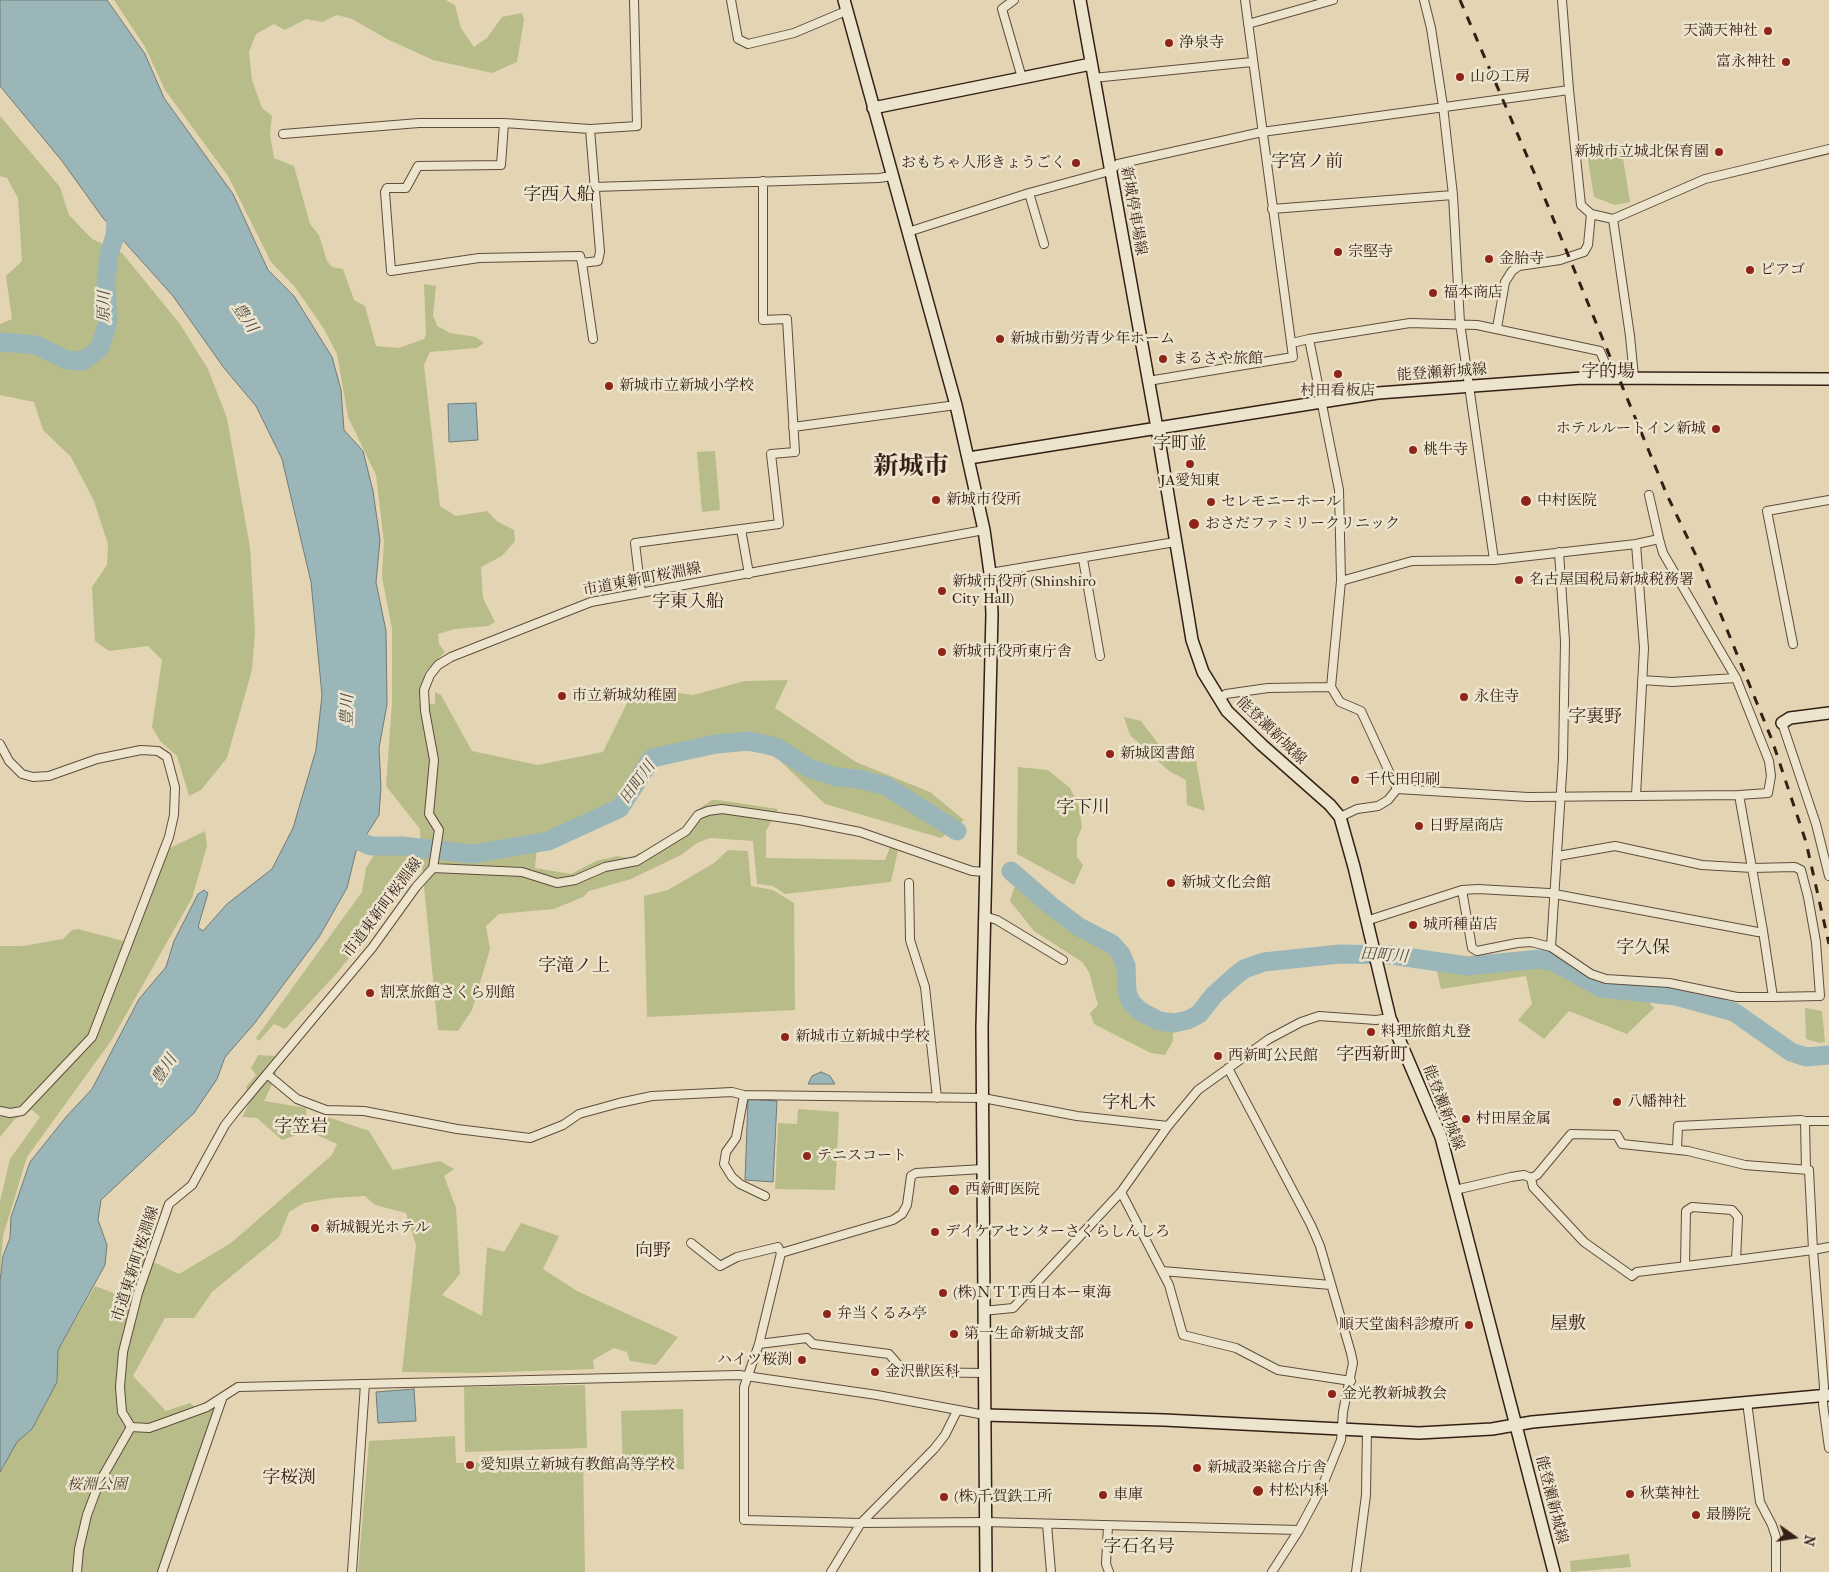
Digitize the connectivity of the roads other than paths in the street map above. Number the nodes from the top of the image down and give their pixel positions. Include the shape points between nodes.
1 (634, 0) edge
2 (731, 0) edge
3 (1014, 0) edge
4 (1080, 0) edge
5 (1245, 0) edge
6 (1333, 0) edge
7 (1424, 0) edge
8 (1562, 0) edge
9 (845, 5) edge
10 (1248, 24) junction
11 (1252, 62) junction
12 (1091, 64) junction
13 (1022, 78) junction
14 (1093, 78) junction
15 (1569, 90) junction
16 (1443, 106) junction
17 (873, 108) junction
18 (504, 123) junction
19 (590, 130) junction
20 (1262, 132) junction
21 (283, 134) dead end
22 (1829, 149) edge
23 (1110, 171) junction
24 (892, 176) junction
25 (763, 181) junction
26 (594, 187) junction
27 (1029, 193) junction
28 (1453, 194) junction
29 (1272, 209) junction
30 (1591, 214) junction
31 (1613, 220) junction
32 (908, 232) junction
33 (1044, 244) dead end
34 (582, 263) junction
35 (1460, 323) junction
36 (1497, 328) junction
37 (593, 339) dead end
38 (1310, 339) junction
39 (1292, 343) junction
40 (1611, 377) junction
41 (1634, 377) junction
42 (1829, 379) edge
43 (1148, 381) junction
44 (1468, 386) junction
45 (1323, 401) junction
46 (956, 405) junction
47 (794, 428) junction
48 (1156, 428) junction
49 (969, 458) junction
50 (1649, 495) dead end
51 (1829, 500) edge
52 (741, 529) junction
53 (984, 530) junction
54 (1658, 540) junction
55 (1175, 542) junction
56 (1636, 544) junction
57 (1559, 552) junction
58 (1083, 559) junction
59 (1494, 560) junction
60 (990, 573) junction
61 (749, 574) junction
62 (1341, 581) junction
63 (640, 593) junction
64 (1793, 644) dead end
65 (1100, 656) dead end
66 (1736, 678) junction
67 (1642, 680) junction
68 (1332, 687) junction
69 (1219, 699) junction
70 (1829, 713) edge
71 (1782, 723) joint
72 (0, 744) edge
73 (1397, 789) junction
74 (1636, 795) junction
75 (1739, 795) junction
76 (1561, 796) junction
77 (1340, 817) junction
78 (1558, 856) junction
79 (433, 868) junction
80 (1752, 868) junction
81 (985, 872) junction
82 (1829, 876) edge
83 (909, 883) dead end
84 (1462, 890) junction
85 (1556, 894) junction
86 (984, 916) junction
87 (1366, 922) junction
88 (1763, 931) junction
89 (1551, 947) junction
90 (1062, 960) dead end
91 (1773, 997) junction
92 (1390, 1018) junction
93 (1228, 1068) junction
94 (267, 1074) junction
95 (744, 1095) junction
96 (936, 1098) junction
97 (982, 1098) junction
98 (0, 1112) edge
99 (1805, 1121) junction
100 (1829, 1121) edge
101 (1168, 1126) junction
102 (1677, 1149) junction
103 (982, 1169) junction
104 (1806, 1170) junction
105 (1531, 1178) junction
106 (1455, 1190) junction
107 (1121, 1192) junction
108 (765, 1196) dead end
109 (691, 1243) dead end
110 (1829, 1247) edge
111 (1814, 1250) junction
112 (781, 1253) junction
113 (1736, 1260) junction
114 (1685, 1266) junction
115 (1162, 1271) junction
116 (1331, 1285) junction
117 (983, 1311) junction
118 (759, 1344) junction
119 (983, 1373) junction
120 (747, 1376) junction
121 (1351, 1381) junction
122 (365, 1384) junction
123 (1826, 1395) edge
124 (222, 1399) junction
125 (1747, 1402) junction
126 (957, 1411) junction
127 (985, 1415) junction
128 (1516, 1426) junction
129 (131, 1427) junction
130 (1343, 1428) junction
131 (1367, 1429) junction
132 (1829, 1448) edge
133 (986, 1522) junction
134 (861, 1523) junction
135 (1047, 1524) junction
136 (1108, 1526) junction
137 (1299, 1530) junction
138 (1550, 1571) edge
139 (77, 1572) edge
140 (162, 1572) edge
141 (352, 1572) edge
142 (831, 1572) edge
143 (986, 1572) edge
144 (1051, 1572) edge
145 (1108, 1572) edge
146 (1272, 1572) edge
147 (1356, 1572) edge
148 (1776, 1572) edge

1 - 19 street via 637,126
2 - 9 street via 738,39 748,44 794,33
3 - 13 street via 1002,8
4 - 12 street, 新城停車場線
5 - 10 street
6 - 10 street
7 - 16 street
8 - 15 street
9 - 17 street
10 - 11 street
11 - 14 street
11 - 20 street
12 - 13 street
12 - 14 street, 新城停車場線
13 - 17 street
14 - 23 street, 新城停車場線
15 - 16 street
15 - 30 street via 1581,205
16 - 20 street
16 - 28 street
17 - 24 street
18 - 19 street
18 - 21 street via 419,123
18 - 34 street via 501,165 418,166 406,188 387,188 391,271 479,258 580,256
19 - 26 street
20 - 23 street via 1118,164
20 - 29 street
22 - 31 street via 1705,178
23 - 27 street
23 - 43 street, 新城停車場線
24 - 25 street
24 - 32 street
25 - 26 street
25 - 47 street via 763,320 788,319
26 - 34 street via 600,252 598,261
27 - 32 street
27 - 33 street
28 - 29 street
28 - 35 street
29 - 39 street
30 - 31 street
30 - 36 street via 1588,245 1584,252 1560,260 1519,266 1512,271 1505,282
31 - 41 street
32 - 46 street
34 - 37 street
35 - 36 street
35 - 38 street via 1410,323
35 - 44 street
36 - 40 street via 1600,351
38 - 39 street
38 - 45 street
39 - 43 street via 1292,357
40 - 41 street, 能登瀬新城線
40 - 44 street, 能登瀬新城線
41 - 42 street, 能登瀬新城線
43 - 48 street, 新城停車場線
44 - 45 street, 能登瀬新城線
44 - 59 street
45 - 48 street, 能登瀬新城線
45 - 62 street via 1339,490
46 - 47 street
46 - 49 street
47 - 52 street via 795,452 771,454 779,524
48 - 49 street
48 - 55 street, 能登瀬新城線
49 - 53 street
50 - 54 street
51 - 64 street via 1767,512
52 - 61 street
52 - 63 street via 635,542
53 - 60 street
53 - 61 street, 市道東新町桜淵線
54 - 56 street
54 - 66 street via 1663,554
55 - 58 street
55 - 69 street, 能登瀬新城線 via 1192,640 1203,672
56 - 57 street
56 - 67 street via 1644,648
57 - 59 street
57 - 76 street via 1565,642
58 - 60 street
58 - 65 street
59 - 62 street via 1412,561
60 - 81 street via 992,614
61 - 63 street, 市道東新町桜淵線
62 - 68 street
63 - 79 street, 市道東新町桜淵線 via 591,602 450,657 430,675 424,690 434,760 429,814 438,826
66 - 67 street via 1672,682
66 - 75 street via 1769,761 1770,776 1768,794
67 - 74 street
68 - 69 street via 1268,688 1226,694
68 - 73 street via 1340,702 1361,711
69 - 77 street, 能登瀬新城線 via 1239,723
70 - 71 street via 1790,718
71 - 82 street via 1816,824
72 - 98 street via 22,774 33,778 49,776 97,759 141,750 158,751 167,757 175,787 169,837 92,1037 22,1111
73 - 76 street
73 - 77 street via 1378,806 1357,809
74 - 75 street
74 - 76 street
75 - 80 street
76 - 78 street
77 - 87 street, 能登瀬新城線
78 - 80 street via 1615,846 1702,864
78 - 85 street
79 - 81 street via 522,872 557,883 575,880 605,867 637,861 686,831 698,816 708,810 722,809 860,832 972,871
79 - 94 street, 市道東新町桜淵線 via 372,948
80 - 88 street
80 - 91 street via 1795,867 1800,870 1816,942 1820,996
81 - 86 street
83 - 96 street via 910,940 925,987
84 - 85 street via 1478,888
84 - 87 street
84 - 89 street via 1472,948 1477,952 1531,942
85 - 88 street
85 - 89 street
86 - 90 street via 997,920
86 - 97 street
87 - 92 street, 能登瀬新城線
88 - 91 street
89 - 91 street via 1591,974 1606,979 1669,983 1737,997
92 - 93 street via 1319,1016 1269,1039
92 - 106 street, 能登瀬新城線 via 1440,1137
93 - 101 street via 1198,1090
93 - 116 street via 1311,1224
94 - 95 street via 297,1099 326,1110 364,1111 457,1129 530,1138 563,1125 579,1114 619,1103 682,1094 732,1092
94 - 129 street, 市道東新町桜淵線 via 225,1125 192,1185 174,1200 165,1214 138,1293 123,1352 122,1412
95 - 96 street
95 - 108 street via 736,1138 726,1152 724,1164 740,1184
96 - 97 street
97 - 101 street via 1077,1116
97 - 103 street
99 - 100 street
99 - 102 street via 1678,1126
99 - 104 street
101 - 107 street
102 - 104 street via 1745,1164
102 - 105 street via 1622,1144 1617,1135 1571,1134 1538,1175
103 - 112 street via 916,1173 911,1176 907,1205 893,1220
103 - 117 street
104 - 111 street via 1809,1170
105 - 106 street via 1524,1175 1511,1177
105 - 114 street via 1533,1187 1584,1242 1632,1276 1637,1272
106 - 128 street, 能登瀬新城線
107 - 115 street
107 - 117 street via 1013,1308
109 - 112 street via 720,1266 737,1257 778,1248
110 - 111 street
111 - 113 street
111 - 123 street
112 - 118 street
113 - 114 street
113 - 114 street via 1738,1217 1732,1210 1692,1207 1686,1211
115 - 116 street
115 - 121 street via 1183,1335 1236,1348 1278,1370
116 - 121 street via 1351,1353
117 - 119 street
118 - 119 street via 807,1338 813,1344 889,1354 901,1368 913,1372
118 - 120 street
119 - 127 street
120 - 122 street
120 - 126 street
120 - 134 street via 744,1387 744,1520
121 - 130 street
122 - 124 street via 238,1387
122 - 141 street
123 - 125 street
123 - 132 street
124 - 129 street via 149,1428
124 - 140 street
125 - 128 street
125 - 148 street via 1760,1502 1776,1537
126 - 127 street
126 - 134 street via 934,1449
127 - 130 street
127 - 133 street
128 - 131 street via 1435,1432
128 - 138 street, 能登瀬新城線
129 - 139 street via 99,1483 87,1515
130 - 131 street
130 - 137 street via 1335,1458
131 - 147 street via 1366,1495
133 - 134 street
133 - 135 street
133 - 143 street
134 - 142 street
135 - 136 street
135 - 144 street
136 - 137 street
136 - 145 street
137 - 146 street

